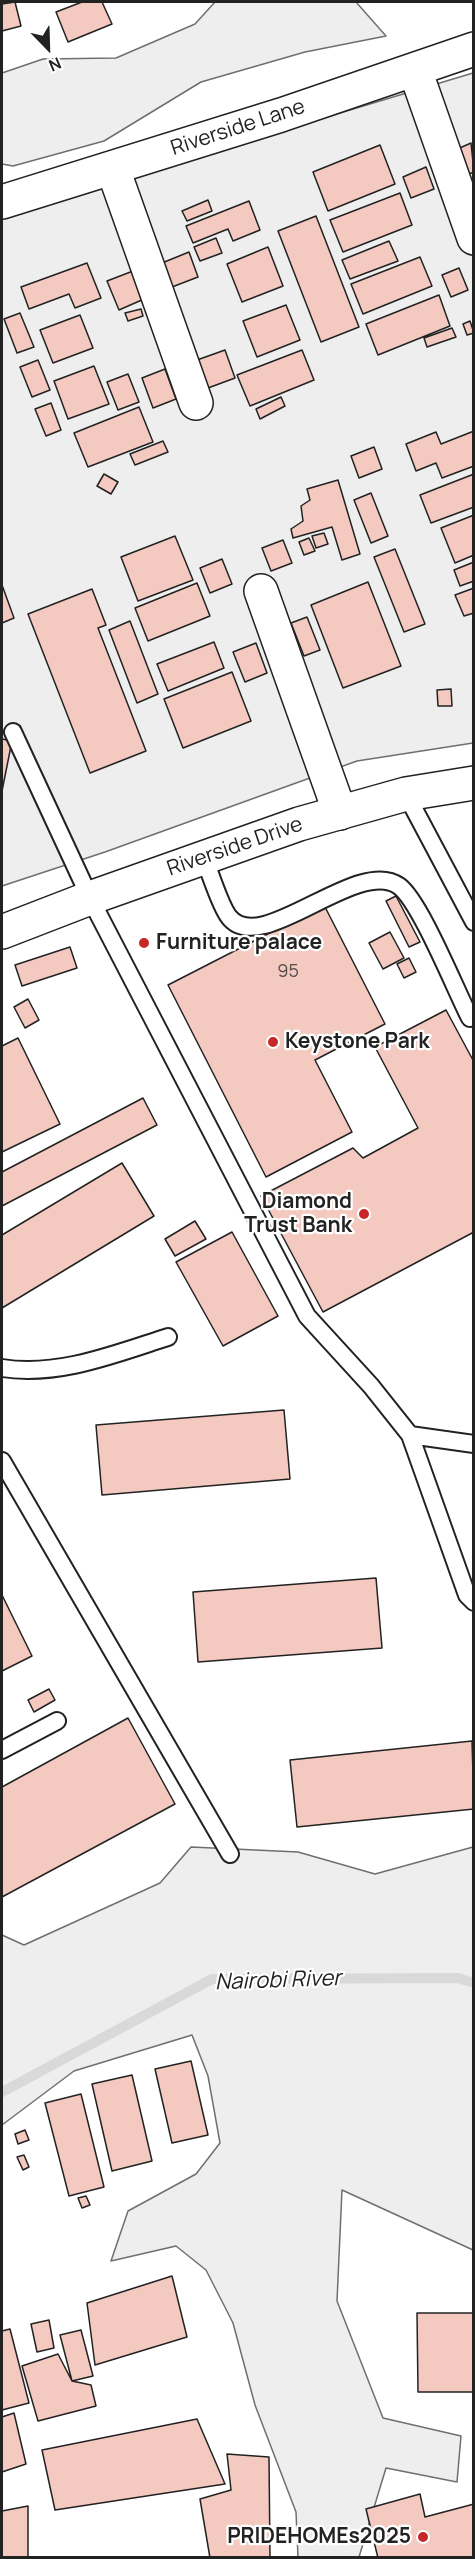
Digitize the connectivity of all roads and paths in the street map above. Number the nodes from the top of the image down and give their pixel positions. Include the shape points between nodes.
1 (474, 49) edge
2 (415, 70) junction
3 (113, 169) junction
4 (2, 202) edge
5 (474, 238) edge
6 (196, 403) dead end
7 (261, 591) dead end
8 (13, 732) dead end
9 (474, 783) edge
10 (406, 794) junction
11 (340, 813) junction
12 (204, 858) junction
13 (90, 898) junction
14 (474, 922) edge
15 (2, 932) edge
16 (470, 1018) dead end
17 (168, 1337) dead end
18 (2, 1368) edge
19 (410, 1435) junction
20 (474, 1444) edge
21 (2, 1461) edge
22 (474, 1602) edge
23 (57, 1721) dead end
24 (2, 1750) edge
25 (230, 1854) dead end

1 - 2 street, Riverside Lane
2 - 3 street, Riverside Lane
2 - 5 street
3 - 4 street, Riverside Lane
3 - 6 street
7 - 11 street
8 - 13 lane
9 - 10 street, Riverside Drive
10 - 11 street, Riverside Drive
10 - 14 lane
11 - 12 street, Riverside Drive
12 - 13 street, Riverside Drive
12 - 16 lane via 228,917 250,927 267,926 359,884 379,880 398,885 417,909
13 - 15 street, Riverside Drive
13 - 19 lane via 307,1316
17 - 18 lane via 92,1361 47,1369
19 - 20 lane
19 - 22 lane via 467,1595
21 - 25 lane
23 - 24 lane

